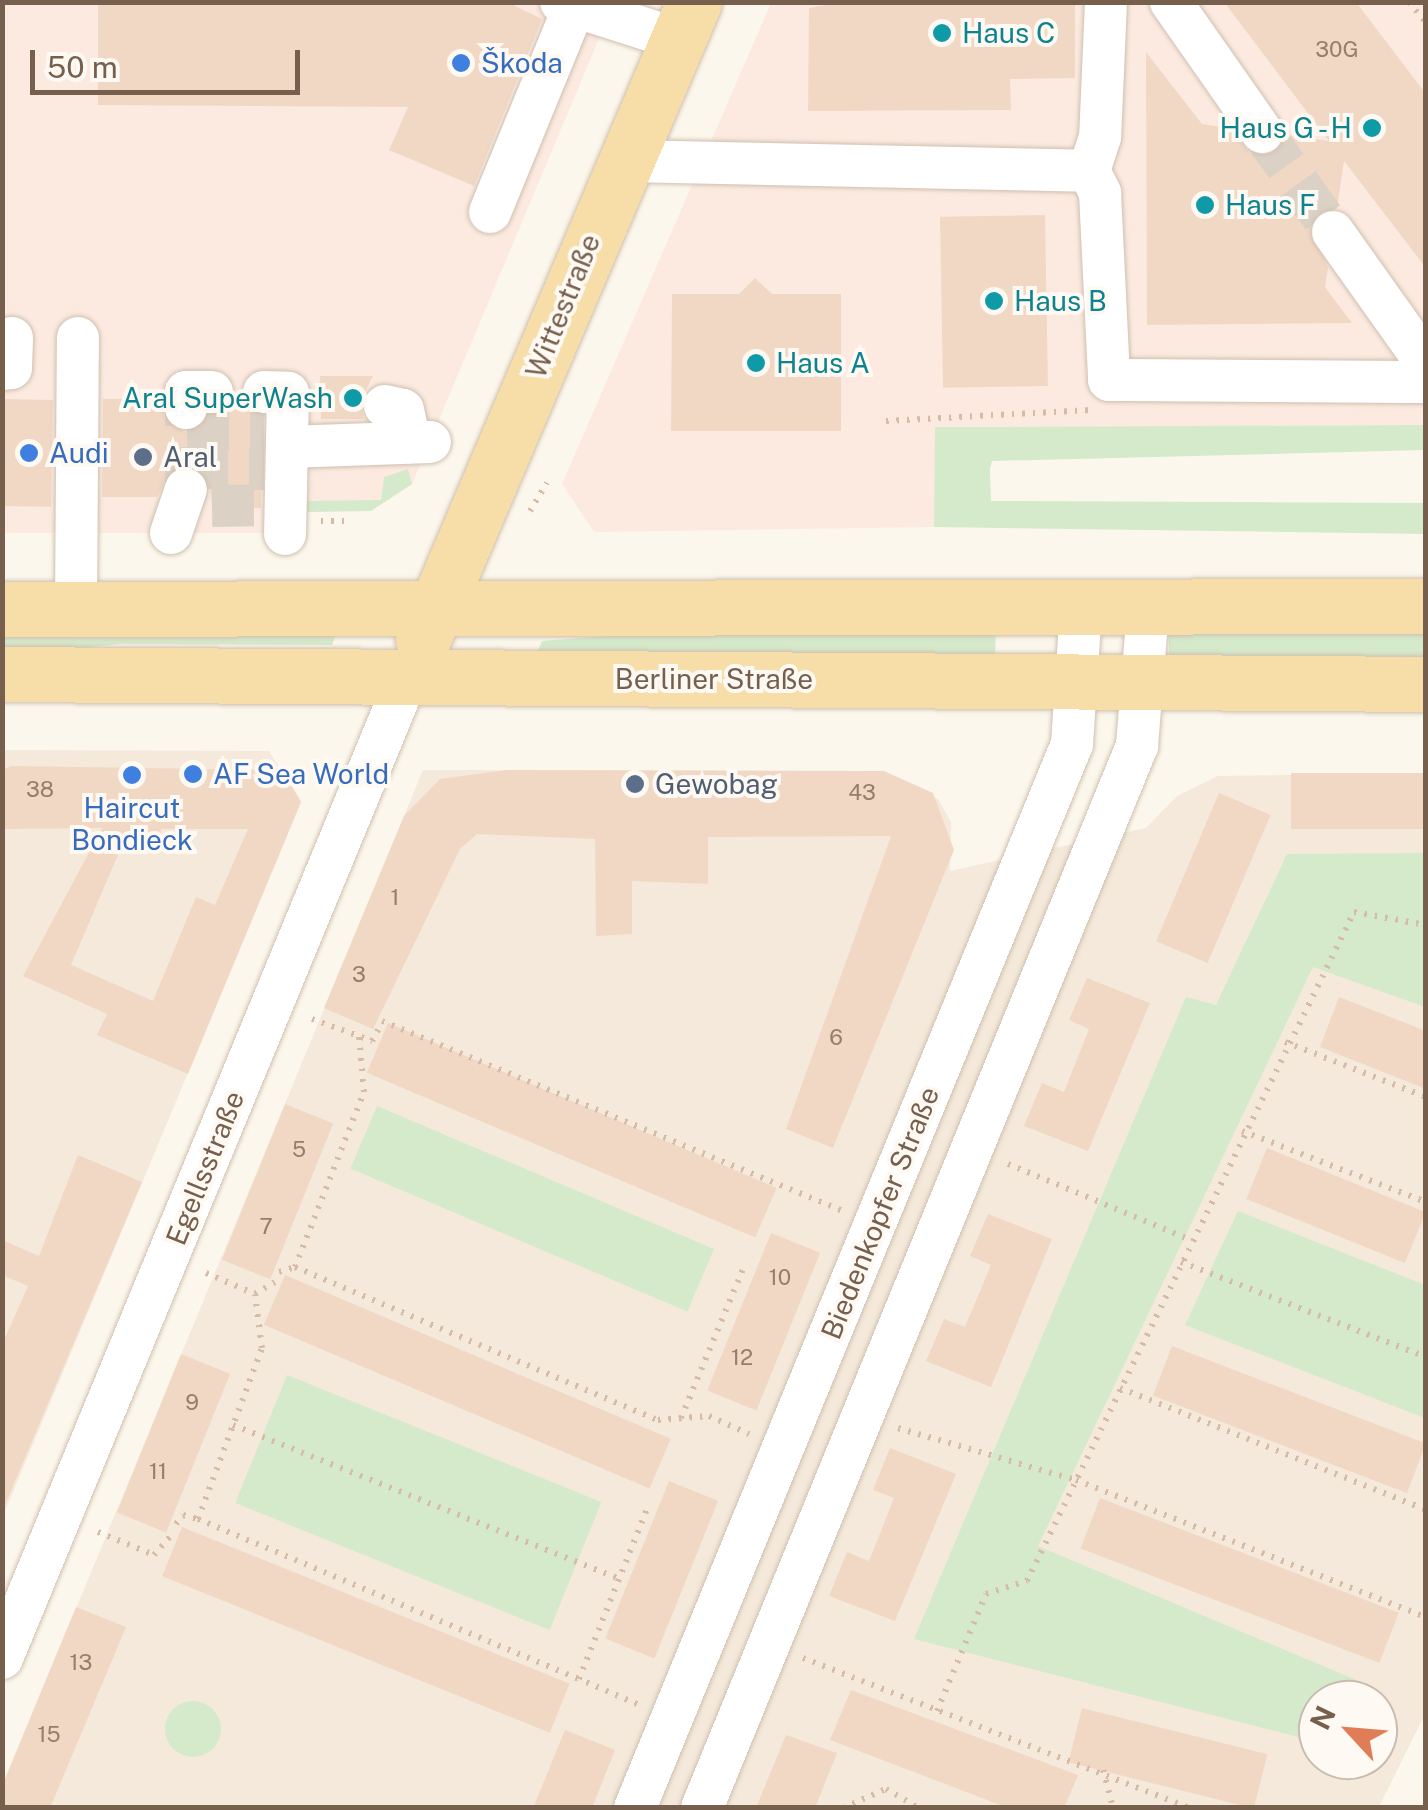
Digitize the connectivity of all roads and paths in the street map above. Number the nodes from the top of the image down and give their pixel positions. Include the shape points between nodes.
1 (1106, 2) edge
2 (1171, 2) edge
3 (1409, 2) edge
4 (570, 4) edge
5 (686, 21) edge
6 (1426, 23) edge
7 (1262, 132) tunnel mouth
8 (624, 161) junction
9 (1088, 171) junction
10 (490, 212) dead end
11 (1333, 232) tunnel mouth
12 (78, 338) dead end
13 (1426, 362) edge
14 (1109, 380) junction
15 (1426, 382) edge
16 (385, 406) dead end
17 (886, 421) dead end
18 (284, 459) joint
19 (347, 521) dead end
20 (1426, 606) edge
21 (1081, 608) junction
22 (1148, 608) junction
23 (2, 609) edge
24 (76, 609) junction
25 (435, 611) junction
26 (2, 674) edge
27 (407, 678) junction
28 (1080, 681) junction
29 (1141, 683) junction
30 (1426, 684) edge
31 (1426, 925) edge
32 (312, 1018) dead end
33 (382, 1020) dead end
34 (378, 1030) dead end
35 (359, 1036) junction
36 (1285, 1042) junction
37 (1426, 1096) edge
38 (1242, 1132) junction
39 (992, 1157) dead end
40 (1426, 1202) edge
41 (848, 1213) dead end
42 (1191, 1240) junction
43 (1181, 1262) junction
44 (294, 1267) junction
45 (744, 1267) dead end
46 (279, 1272) dead end
47 (206, 1273) dead end
48 (274, 1282) dead end
49 (255, 1294) junction
50 (1426, 1357) edge
51 (1120, 1388) junction
52 (680, 1419) junction
53 (882, 1423) dead end
54 (234, 1425) junction
55 (755, 1436) dead end
56 (1076, 1480) junction
57 (650, 1504) dead end
58 (1426, 1510) edge
59 (198, 1519) junction
60 (176, 1524) dead end
61 (98, 1532) dead end
62 (172, 1534) dead end
63 (620, 1579) junction
64 (1426, 1617) edge
65 (788, 1652) dead end
66 (2, 1658) edge
67 (579, 1679) junction
68 (643, 1706) dead end
69 (938, 1711) junction
70 (1104, 1775) junction
71 (635, 1808) edge
72 (702, 1808) edge
73 (843, 1808) edge
74 (920, 1808) edge
75 (1112, 1808) edge
76 (1190, 1808) edge

1 - 9 street via 1100,136
2 - 7 street
3 - 6 path
4 - 5 street
4 - 10 street
5 - 8 main road, Wittestraße
8 - 9 street via 938,155
8 - 25 main road, Wittestraße
9 - 14 street via 1100,193
11 - 13 street
12 - 24 street
14 - 15 street
14 - 17 path via 1086,417
16 - 18 street via 403,410 420,442
18 - 19 path
20 - 22 main road
21 - 22 main road
21 - 25 main road
21 - 28 street, Biedenkopfer Straße
22 - 29 street
23 - 24 main road
24 - 25 main road
25 - 27 main road, Wittestraße
26 - 27 main road, Berliner Straße
27 - 28 main road, Berliner Straße
27 - 66 street, Egellsstraße
28 - 29 main road, Berliner Straße
28 - 71 street, Biedenkopfer Straße via 1072,744
29 - 30 main road, Berliner Straße
29 - 72 street via 1136,746
31 - 36 path via 1354,912
32 - 35 path
33 - 41 path
34 - 35 path via 372,1041
35 - 44 path via 364,1092
36 - 37 path
36 - 38 path
38 - 40 path
38 - 42 path
39 - 42 path
42 - 43 path
43 - 50 path
43 - 51 path
44 - 46 path
44 - 52 path via 658,1420
45 - 52 path
47 - 49 path
48 - 49 path
49 - 54 path via 262,1348
51 - 56 path
51 - 58 path
52 - 55 path via 709,1416
53 - 56 path
54 - 59 path
54 - 63 path
56 - 64 path
56 - 69 path via 1028,1582 986,1594
57 - 63 path
59 - 60 path via 183,1515
59 - 67 path
61 - 62 path via 154,1555
63 - 67 path
65 - 69 path
67 - 68 path
69 - 70 path
70 - 75 path
70 - 76 path
73 - 74 path via 886,1789

